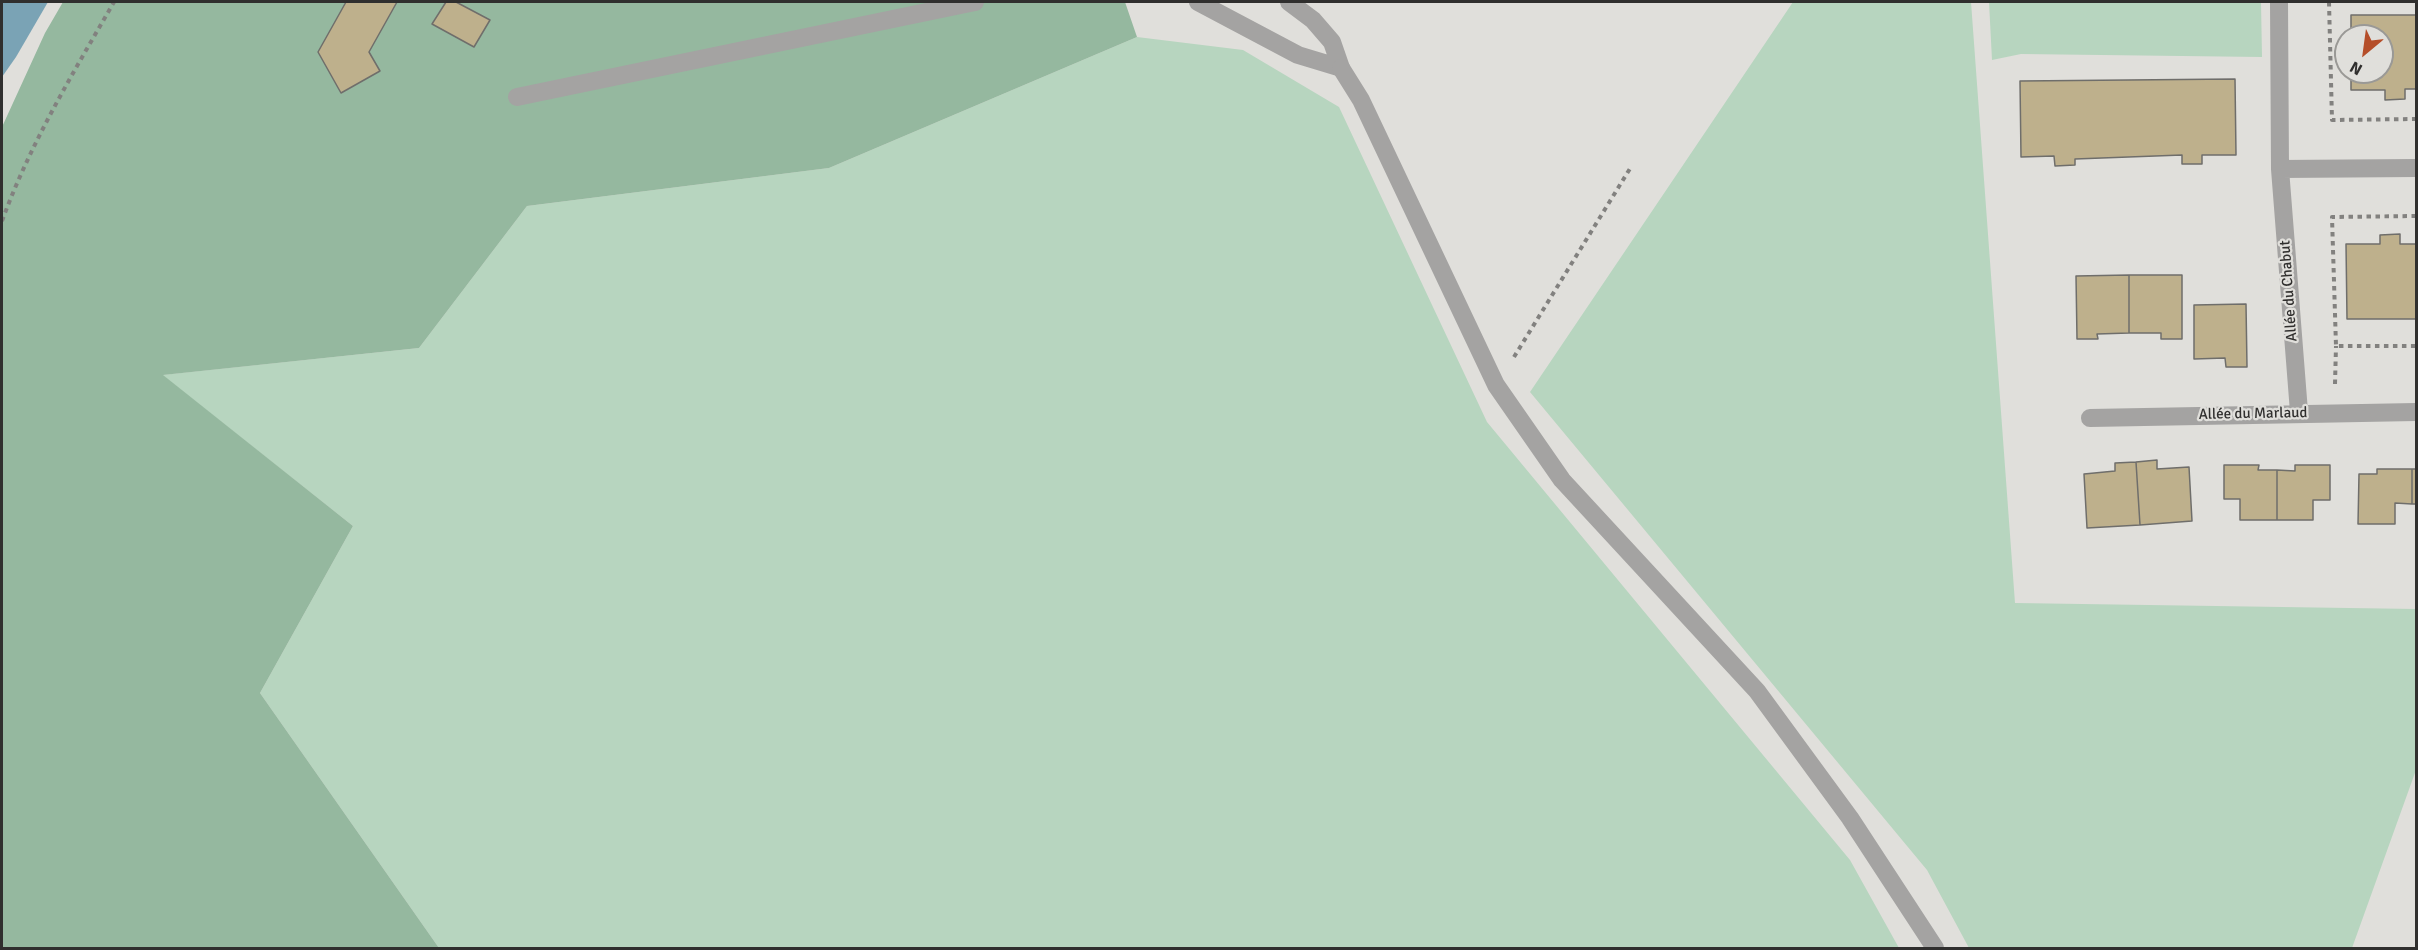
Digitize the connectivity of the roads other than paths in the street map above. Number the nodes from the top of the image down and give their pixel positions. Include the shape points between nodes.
1 (975, 2) edge
2 (1198, 2) edge
3 (1289, 2) edge
4 (2279, 2) edge
5 (1341, 68) junction
6 (517, 97) dead end
7 (2416, 168) edge
8 (2280, 169) junction
9 (2299, 412) junction
10 (2416, 412) edge
11 (2090, 418) dead end
12 (1935, 948) edge

1 - 6 street
2 - 5 street via 1298,55
3 - 5 street via 1313,20 1332,42
4 - 8 street, Allée du Chabut
5 - 12 street via 1361,100 1496,386 1562,480 1757,691 1850,818
7 - 8 street
8 - 9 street, Allée du Chabut
9 - 10 street, Allée du Marlaud
9 - 11 street, Allée du Marlaud

